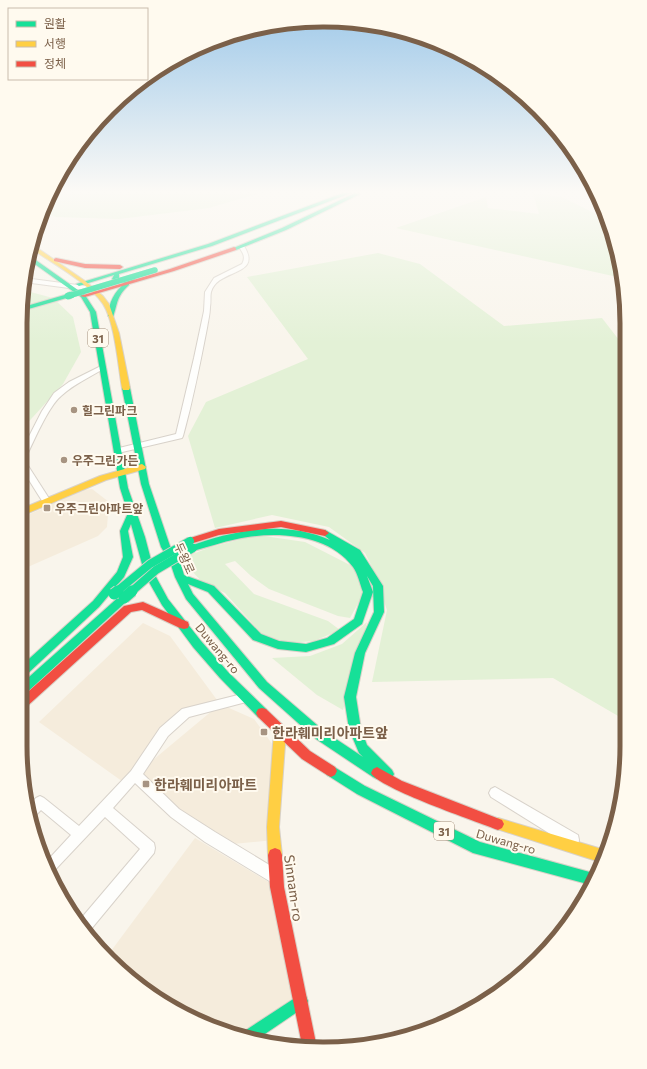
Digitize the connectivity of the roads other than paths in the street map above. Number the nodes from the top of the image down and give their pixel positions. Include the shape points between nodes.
1 (228, 243) edge
2 (237, 243) edge
3 (252, 243) edge
4 (242, 247) junction
5 (36, 249) edge
6 (43, 254) junction
7 (34, 262) edge
8 (153, 267) junction
9 (122, 272) junction
10 (31, 281) edge
11 (134, 281) junction
12 (84, 283) junction
13 (68, 292) junction
14 (96, 292) junction
15 (83, 296) junction
16 (28, 305) edge
17 (111, 316) junction
18 (103, 367) junction
19 (27, 447) edge
20 (139, 447) junction
21 (118, 451) junction
22 (142, 467) junction
23 (27, 471) edge
24 (121, 473) junction
25 (47, 502) junction
26 (27, 510) edge
27 (132, 513) junction
28 (192, 545) junction
29 (180, 577) junction
30 (184, 625) junction
31 (27, 668) edge
32 (27, 676) edge
33 (27, 686) edge
34 (246, 698) junction
35 (27, 700) edge
36 (280, 731) junction
37 (135, 775) junction
38 (398, 785) junction
39 (495, 793) dead end
40 (34, 808) edge
41 (104, 808) junction
42 (80, 835) junction
43 (599, 854) edge
44 (599, 855) edge
45 (52, 864) edge
46 (276, 877) junction
47 (589, 878) edge
48 (86, 924) edge
49 (301, 1001) junction
50 (252, 1033) edge
51 (309, 1041) edge

1 - 8 main road
2 - 8 main road
3 - 4 main road
4 - 11 main road
4 - 20 street via 245,250 246,262 243,268 215,280 208,291 208,308 179,436
5 - 6 main road
6 - 8 main road via 69,263 92,267
6 - 12 main road
7 - 13 main road, Duwang-ro / 31
8 - 9 main road
8 - 13 main road, bridge
9 - 11 main road via 116,275 116,280
9 - 12 main road
10 - 13 street via 54,285
11 - 14 main road
11 - 17 main road via 116,294 111,306
12 - 13 main road
12 - 14 main road
13 - 14 street via 85,288
13 - 15 main road, Duwang-ro / 31
13 - 16 main road
14 - 15 main road
14 - 17 main road, 두왕로 via 105,302
15 - 18 main road, Duwang-ro / 31 via 93,312
17 - 20 main road, 두왕로
18 - 19 street via 57,395
18 - 21 main road, Duwang-ro / 31
20 - 21 street
20 - 22 main road, 두왕로
21 - 24 main road, Duwang-ro / 31
22 - 24 main road
22 - 29 main road, 두왕로 via 155,516
23 - 25 street
24 - 25 main road
24 - 27 main road, Duwang-ro / 31
25 - 26 main road
27 - 30 main road, Duwang-ro / 31 via 150,575 165,602
27 - 31 main road via 124,531 128,557 121,574 96,604
28 - 29 main road via 259,530 301,533 329,543 344,552 357,565 368,592 358,621 330,641 306,648 278,646 257,637 211,589
28 - 32 main road, bridge via 157,557 135,574
28 - 33 main road, bridge via 148,575
28 - 38 main road via 219,532 281,524 322,532 357,552 378,586 379,612 360,653 350,697 355,729 363,749
29 - 38 main road, 두왕로 via 189,596 263,685 320,735 366,767
30 - 34 main road, Duwang-ro / 31 via 197,644
30 - 35 main road via 143,606 128,609
34 - 36 main road, Duwang-ro / 31
34 - 37 street via 186,712 164,732
36 - 46 main road, Sinnam-ro via 273,827
36 - 47 main road, Duwang-ro / 31 via 306,755 361,790 478,848
37 - 41 street
37 - 46 street via 175,813
38 - 44 main road, 두왕로 via 484,820
39 - 43 street
40 - 42 street via 40,802
41 - 42 street
41 - 48 street via 149,848
42 - 45 street
46 - 49 main road, Sinnam-ro
49 - 50 main road
49 - 51 main road, Sinnam-ro

